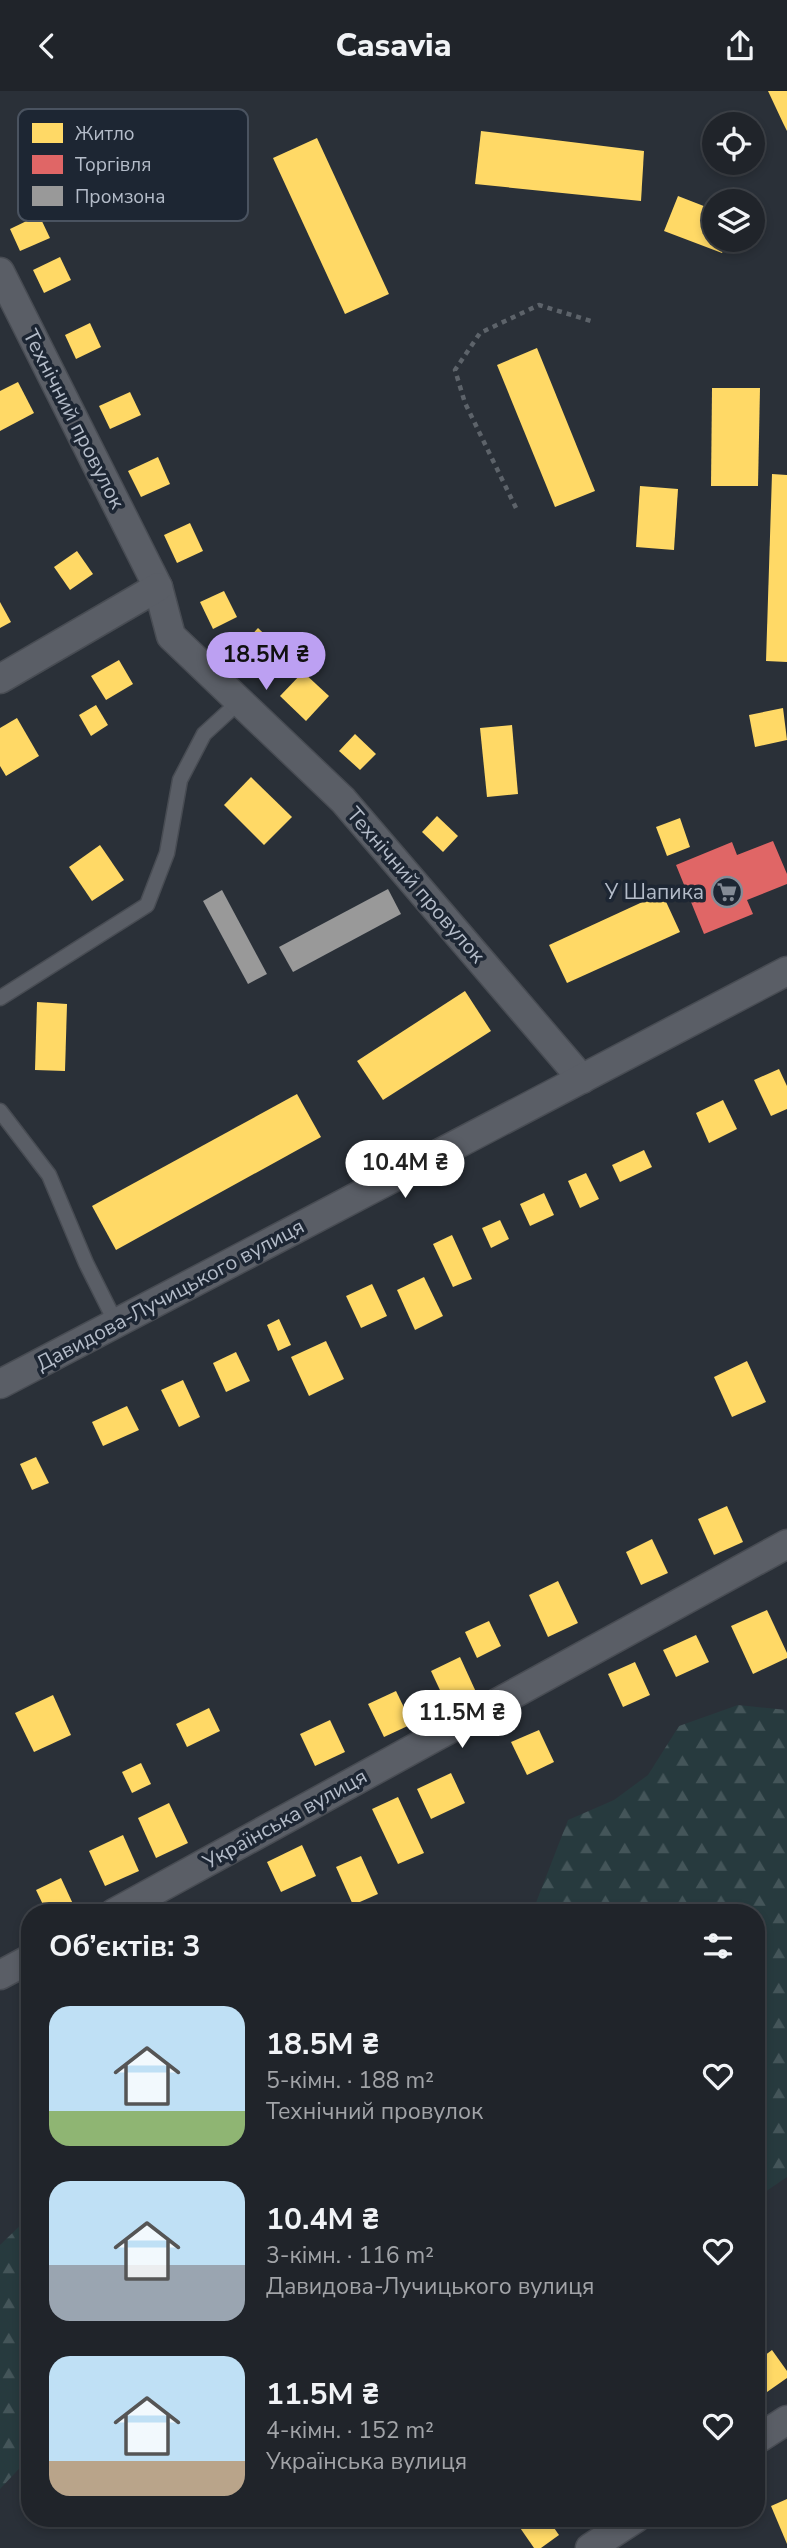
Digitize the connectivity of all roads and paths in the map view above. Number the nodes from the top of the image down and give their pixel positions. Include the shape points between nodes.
1 (0, 272) edge
2 (591, 321) dead end
3 (516, 508) dead end
4 (158, 587) junction
5 (0, 679) edge
6 (240, 701) junction
7 (787, 971) edge
8 (0, 998) edge
9 (582, 1079) junction
10 (0, 1111) edge
11 (116, 1323) junction
12 (0, 1384) edge
13 (787, 1544) edge
14 (130, 1904) edge
15 (21, 1964) edge
16 (0, 1975) edge
17 (787, 2420) edge
18 (765, 2434) edge
19 (622, 2527) edge
20 (590, 2548) edge

1 - 4 street, Технічний провулок
2 - 3 path via 539,305 480,333 455,370 465,403
4 - 5 street
4 - 6 street, Технічний провулок via 171,636
6 - 8 lane via 204,734 180,780 167,853 147,905
6 - 9 street, Технічний провулок via 343,800
7 - 9 street, Давидова-Лучицького вулиця
9 - 11 street, Давидова-Лучицького вулиця
10 - 11 lane via 49,1175
11 - 12 street, Давидова-Лучицького вулиця
13 - 14 street, Українська вулиця
15 - 16 street
17 - 18 street
19 - 20 street

